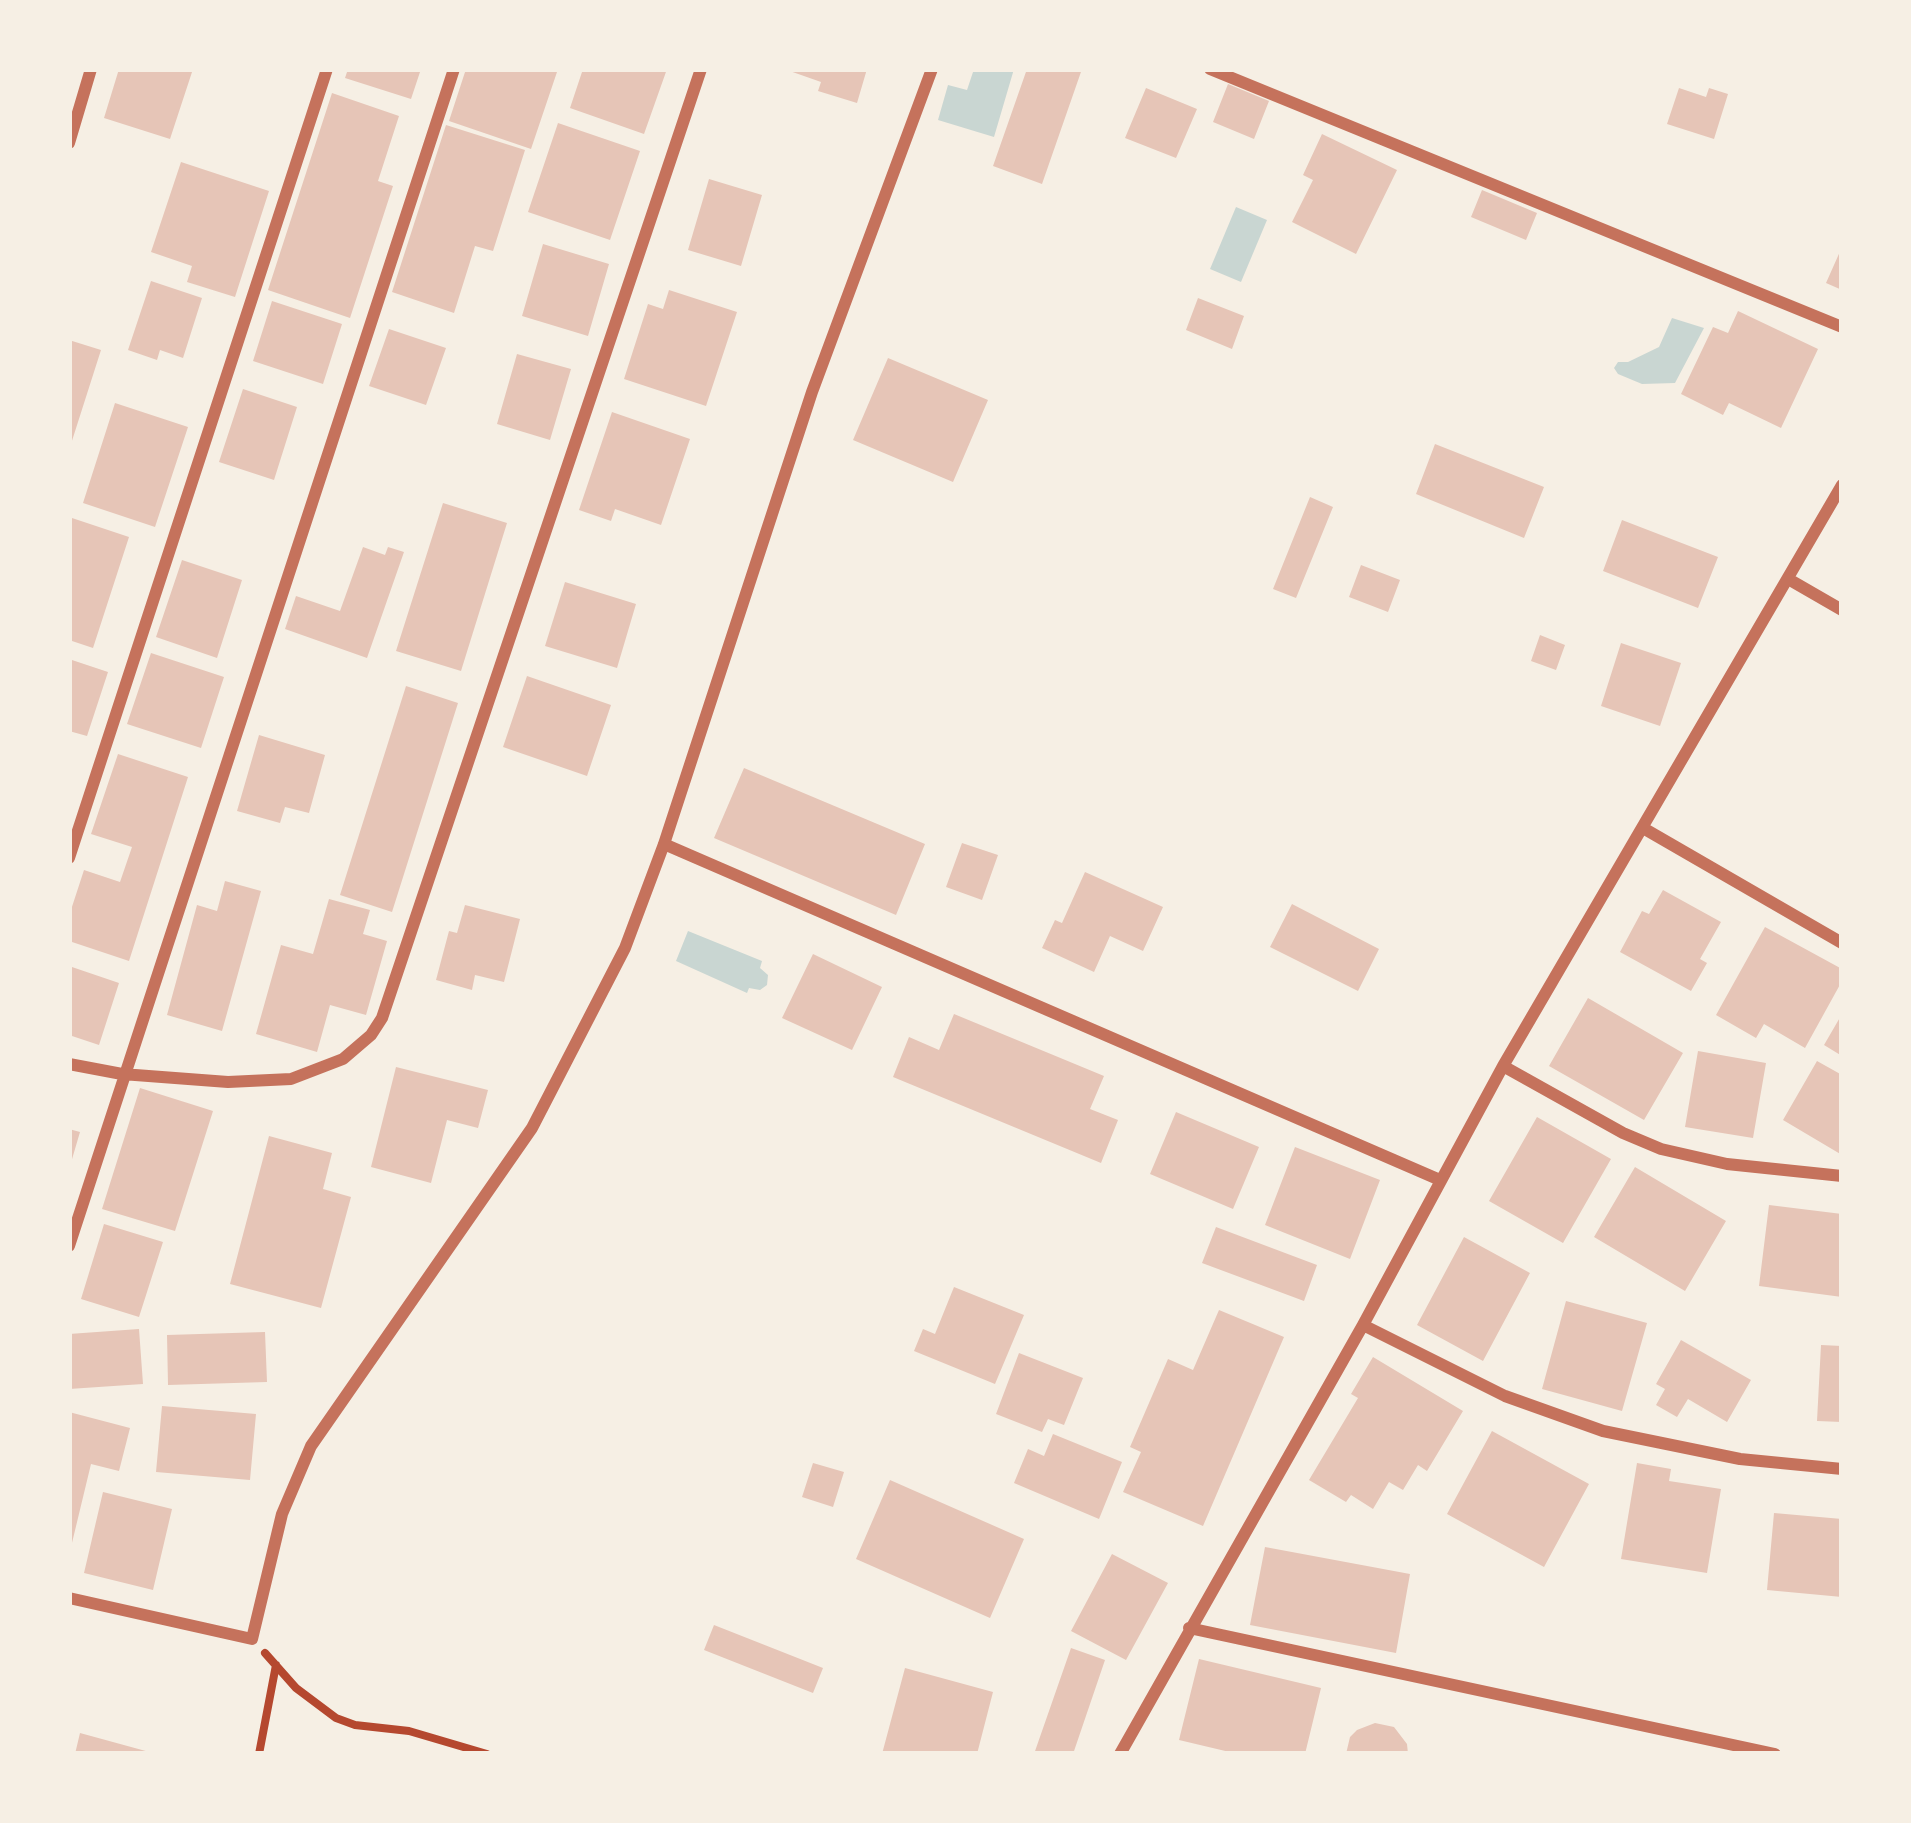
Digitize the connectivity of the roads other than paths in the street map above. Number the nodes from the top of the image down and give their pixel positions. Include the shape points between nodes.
1 (92, 69) edge
2 (327, 69) edge
3 (454, 69) edge
4 (700, 69) edge
5 (932, 69) edge
6 (1210, 69) edge
7 (69, 143) edge
8 (1842, 326) edge
9 (1842, 485) edge
10 (1790, 580) junction
11 (1842, 610) edge
12 (1643, 828) junction
13 (664, 844) junction
14 (69, 858) edge
15 (1842, 943) edge
16 (69, 1064) edge
17 (1503, 1066) junction
18 (122, 1074) junction
19 (1842, 1176) edge
20 (1440, 1180) junction
21 (69, 1246) edge
22 (1364, 1325) junction
23 (1842, 1468) edge
24 (69, 1598) edge
25 (1189, 1628) junction
26 (1120, 1754) edge
27 (1775, 1754) edge

1 - 7 street
2 - 14 street
3 - 18 street
4 - 18 street via 382,1018 344,1059 291,1079
5 - 13 street via 805,412
6 - 8 street
9 - 10 street
10 - 11 street
10 - 12 street
12 - 15 street
12 - 17 street
13 - 20 street
13 - 24 street via 625,948 532,1128 311,1446 282,1514 252,1639
16 - 18 street
17 - 19 street via 1661,1150
17 - 20 street
18 - 21 street
20 - 22 street
22 - 23 street via 1505,1396 1603,1431 1740,1459
22 - 25 street
25 - 26 street
25 - 27 street

